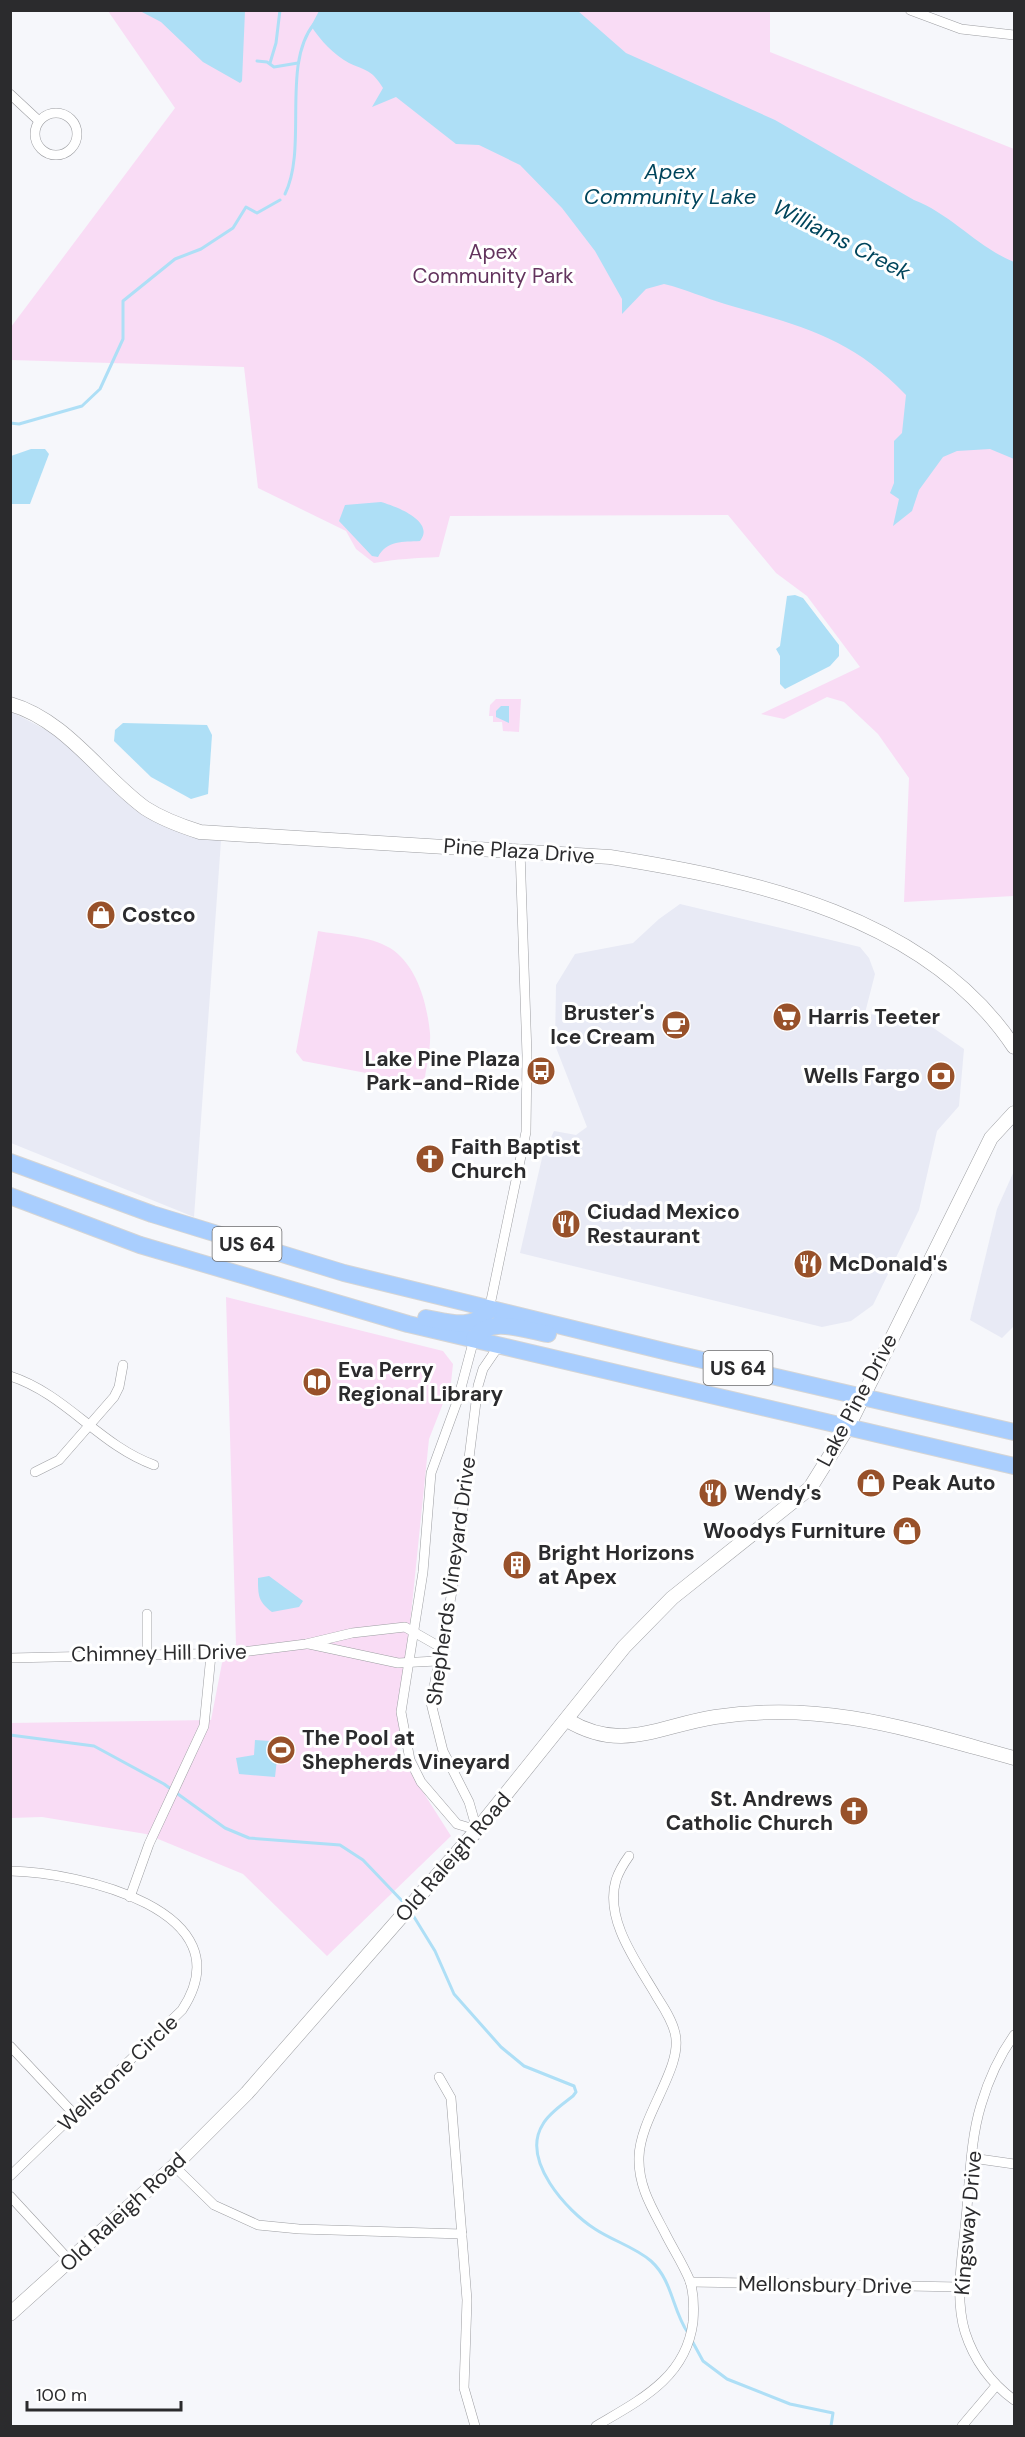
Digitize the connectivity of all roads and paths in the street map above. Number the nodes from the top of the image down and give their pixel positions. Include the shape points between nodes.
1 (910, 10) edge
2 (1014, 35) edge
3 (10, 94) edge
4 (39, 121) junction
5 (10, 704) edge
6 (520, 850) junction
7 (1014, 1047) edge
8 (1014, 1113) edge
9 (10, 1162) edge
10 (10, 1196) edge
11 (318, 1298) junction
12 (489, 1310) junction
13 (474, 1339) junction
14 (614, 1339) junction
15 (509, 1348) junction
16 (123, 1365) dead end
17 (10, 1376) edge
18 (862, 1397) junction
19 (89, 1426) junction
20 (848, 1427) junction
21 (1014, 1432) edge
22 (154, 1465) dead end
23 (1014, 1466) edge
24 (35, 1472) dead end
25 (147, 1614) dead end
26 (413, 1630) junction
27 (306, 1644) junction
28 (440, 1647) junction
29 (147, 1653) junction
30 (211, 1655) junction
31 (10, 1658) edge
32 (437, 1661) junction
33 (406, 1664) junction
34 (567, 1720) junction
35 (1014, 1758) edge
36 (477, 1830) junction
37 (628, 1856) dead end
38 (10, 1871) edge
39 (130, 1897) junction
40 (1014, 2035) edge
41 (10, 2046) edge
42 (439, 2077) dead end
43 (75, 2115) junction
44 (972, 2158) junction
45 (1014, 2164) edge
46 (174, 2166) junction
47 (10, 2176) edge
48 (10, 2196) edge
49 (462, 2234) junction
50 (70, 2261) junction
51 (690, 2282) junction
52 (960, 2287) junction
53 (10, 2314) edge
54 (995, 2386) junction
55 (1014, 2400) edge
56 (475, 2427) edge
57 (596, 2427) edge
58 (962, 2427) edge

1 - 2 street via 961,29
3 - 4 street
4 - 4 street via 34,135 40,148 59,155 72,148 77,135 68,116 55,112
5 - 6 main road, Pine Plaza Drive via 57,728 144,807 200,832
6 - 7 main road, Pine Plaza Drive via 610,857 676,868 802,901 861,922 901,943 951,978
6 - 12 street via 526,1132
8 - 18 main road, Lake Pine Drive via 991,1138
9 - 12 highway, US 64 via 152,1214 344,1273
10 - 11 highway, US 64 via 140,1245
11 - 12 highway via 466,1324
11 - 13 highway, US 64
12 - 14 highway, US 64
13 - 14 highway via 478,1331 488,1326 504,1326 597,1343
13 - 15 highway, US 64
13 - 26 street, Shepherds Vineyard Drive via 458,1399 431,1473 423,1572
14 - 18 highway, US 64
15 - 20 highway, US 64
15 - 28 street, Shepherds Vineyard Drive via 496,1350 478,1386 453,1586
16 - 19 street via 114,1397
17 - 19 street via 48,1393
18 - 20 main road, Lake Pine Drive
18 - 21 highway, US 64
19 - 22 street via 114,1446
19 - 24 street via 59,1460
20 - 23 highway, US 64
20 - 34 main road, Lake Pine Drive via 810,1488 672,1598 624,1647
25 - 29 street
26 - 27 street, Chimney Hill Drive via 405,1627 352,1633
26 - 28 street
26 - 33 street, Shepherds Vineyard Drive
27 - 30 street, Chimney Hill Drive
27 - 33 street, Chimney Hill Drive
28 - 32 street, Shepherds Vineyard Drive
29 - 30 street, Chimney Hill Drive
29 - 31 street, Chimney Hill Drive
30 - 39 street via 204,1726 149,1844
32 - 33 street, Chimney Hill Drive
32 - 36 street, Shepherds Vineyard Drive via 432,1686 433,1718
33 - 36 street, Shepherds Vineyard Drive via 401,1712 405,1742 416,1774 447,1815 457,1824
34 - 35 main road via 587,1732 632,1737 718,1716 838,1714
34 - 36 main road, Old Raleigh Road
36 - 46 main road, Old Raleigh Road via 247,2093
37 - 51 street via 614,1889 618,1921 628,1949 672,2022 677,2043 673,2062 644,2128 640,2179
38 - 39 street, Wellstone Circle via 65,1876
39 - 43 street, Wellstone Circle via 165,1912 184,1930 195,1952 194,1987 182,2010 160,2034
40 - 44 street, Kingsway Drive via 981,2105
41 - 43 street
42 - 49 street via 451,2098
43 - 47 street, Wellstone Circle
44 - 45 street
44 - 52 street, Kingsway Drive
46 - 49 street via 214,2205 258,2225
46 - 50 main road, Old Raleigh Road
48 - 50 street
49 - 56 street via 467,2300 464,2388
50 - 53 main road, Old Raleigh Road
51 - 52 street, Mellonsbury Drive
51 - 57 street via 692,2330 676,2367 651,2392
52 - 54 street, Kingsway Drive via 965,2332
54 - 55 street, Kingsway Drive
54 - 58 street

